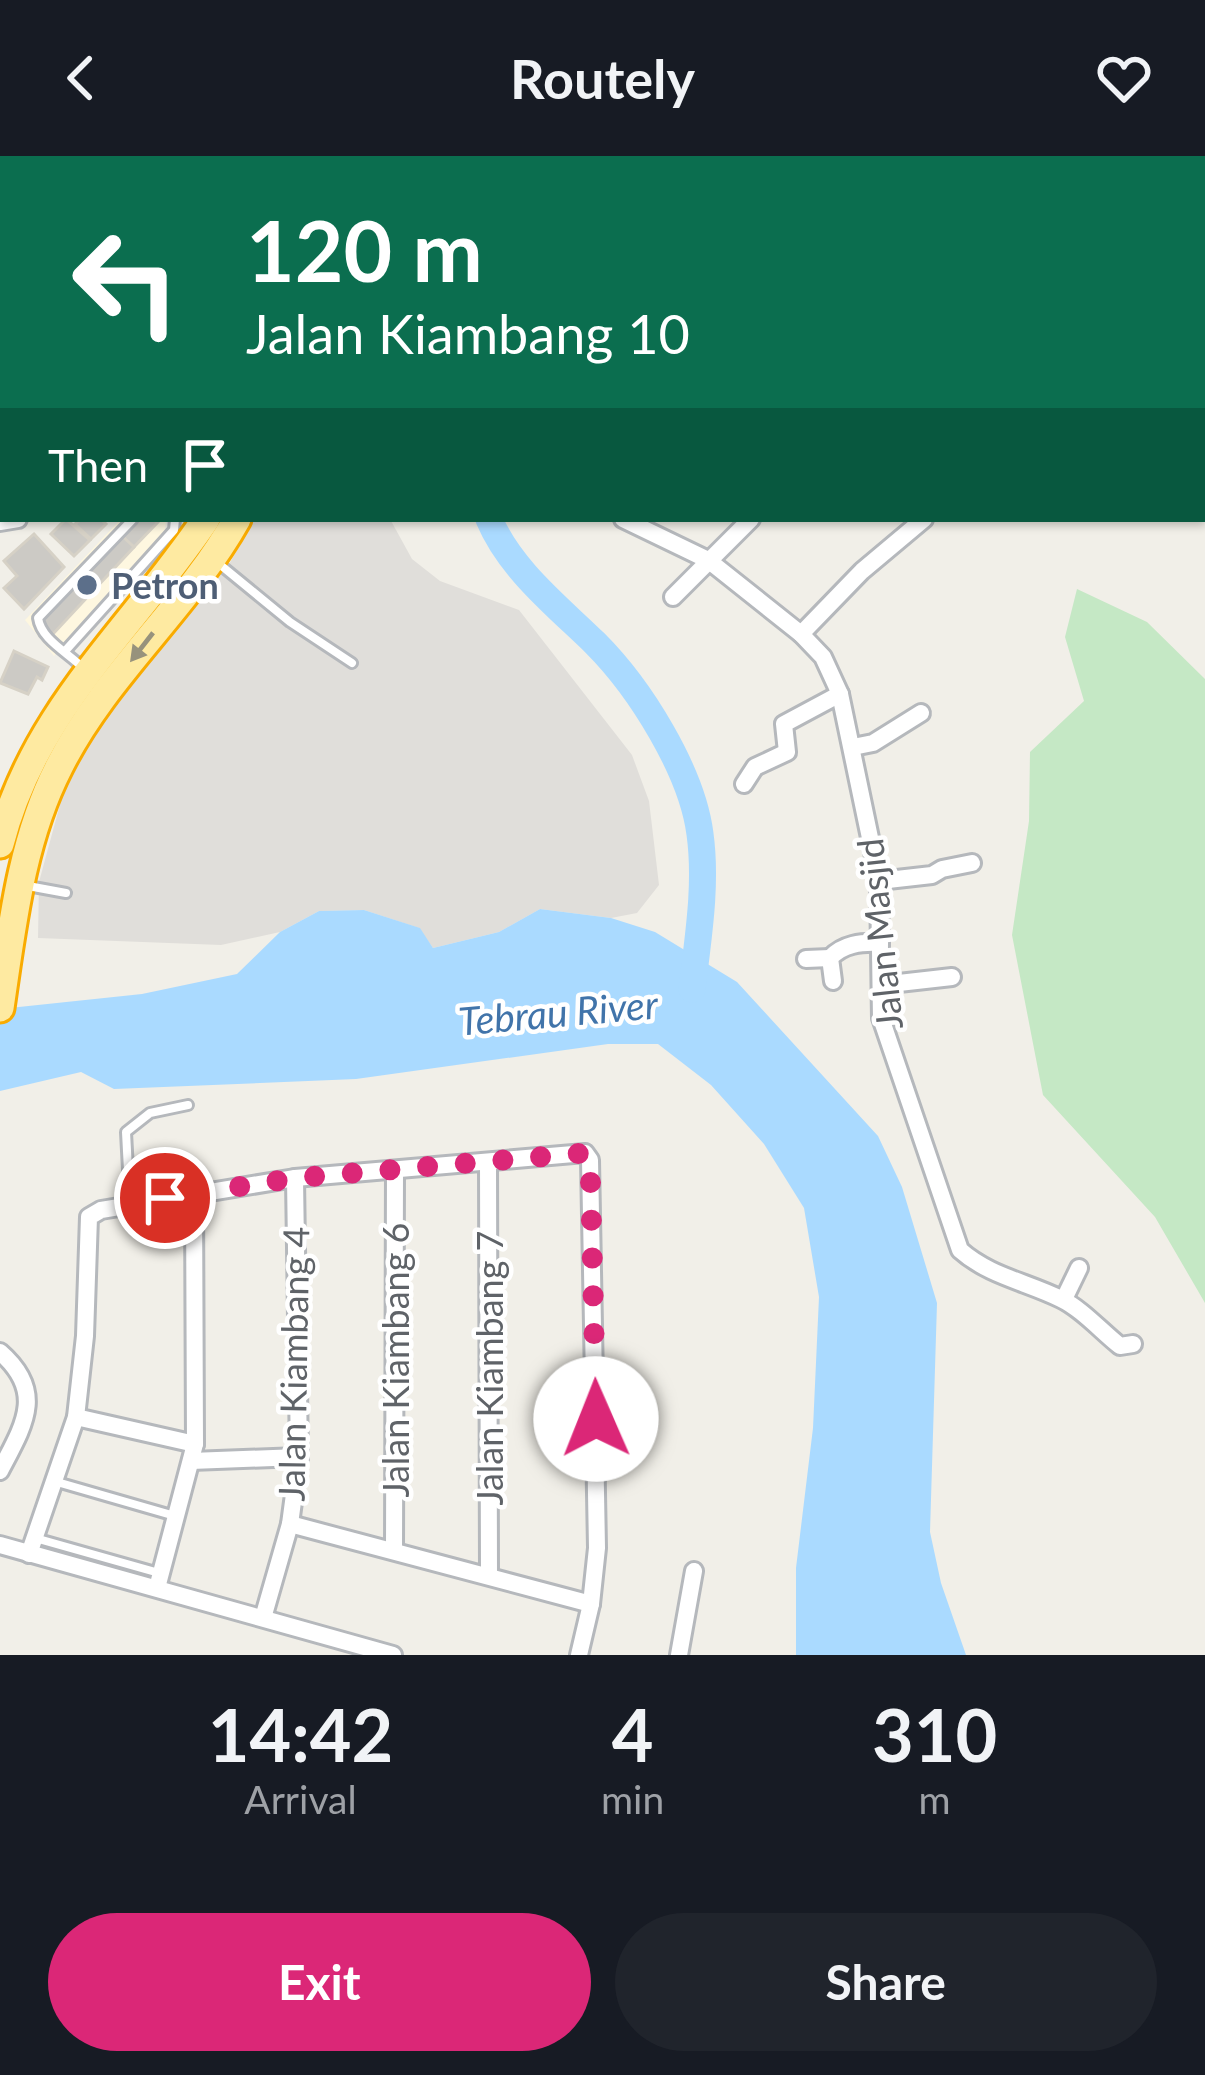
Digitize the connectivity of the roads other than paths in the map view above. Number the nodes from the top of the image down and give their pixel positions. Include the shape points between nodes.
1 (130, 522) edge
2 (174, 522) edge
3 (204, 522) edge
4 (235, 522) edge
5 (629, 522) edge
6 (749, 522) edge
7 (920, 522) edge
8 (212, 559) junction
9 (708, 560) junction
10 (673, 597) dead end
11 (801, 634) junction
12 (65, 650) junction
13 (352, 663) dead end
14 (87, 671) junction
15 (840, 694) junction
16 (921, 713) dead end
17 (853, 747) junction
18 (744, 784) dead end
19 (0, 844) edge
20 (972, 862) dead end
21 (879, 881) junction
22 (20, 885) junction
23 (67, 893) dead end
24 (880, 943) junction
25 (830, 958) junction
26 (806, 959) dead end
27 (952, 976) dead end
28 (833, 981) dead end
29 (881, 985) junction
30 (2, 997) edge
31 (188, 1105) dead end
32 (488, 1162) junction
33 (395, 1170) junction
34 (295, 1178) junction
35 (194, 1192) junction
36 (136, 1203) junction
37 (1079, 1268) dead end
38 (1064, 1299) junction
39 (1133, 1343) dead end
40 (0, 1353) edge
41 (76, 1417) junction
42 (193, 1452) junction
43 (299, 1457) junction
44 (0, 1472) edge
45 (55, 1482) junction
46 (176, 1516) junction
47 (290, 1525) junction
48 (0, 1545) edge
49 (32, 1546) junction
50 (394, 1551) junction
51 (694, 1571) dead end
52 (489, 1574) junction
53 (159, 1581) junction
54 (591, 1604) junction
55 (263, 1618) junction
56 (393, 1655) edge
57 (579, 1655) edge
58 (679, 1655) edge

1 - 12 lane via 38,618
2 - 12 lane
3 - 14 highway
4 - 8 highway
5 - 9 street, Jalan Masjid
6 - 9 street
7 - 11 street
8 - 13 lane
8 -> 22 highway via 61,763 32,830
9 - 10 street
9 - 11 street, Jalan Masjid
11 - 15 street, Jalan Masjid
12 - 14 lane
14 - 19 highway via 33,754
15 - 17 street, Jalan Masjid
15 - 18 street via 789,719 787,752 755,766
16 - 17 street
17 - 21 street, Jalan Masjid
20 - 21 street
21 - 24 street, Jalan Masjid
22 - 23 lane
22 - 30 highway
24 - 25 street
24 - 29 street, Jalan Masjid
25 - 26 street
25 - 28 street
27 - 29 street
29 - 38 street, Jalan Masjid via 881,1018 960,1250
31 - 36 lane via 150,1112 126,1132
32 - 33 street
32 - 52 street, Jalan Kiambang 7
32 - 54 street via 585,1153 590,1160 597,1476
33 - 34 street
33 - 50 street, Jalan Kiambang 6
34 - 35 street
34 - 43 street, Jalan Kiambang 4
35 - 36 street
35 - 42 street
36 - 41 street via 88,1216
37 - 38 street
38 - 39 street, Jalan Masjid via 1120,1346
40 - 44 street via 20,1371 27,1404
41 - 42 street
41 - 45 street
42 - 43 street
42 - 46 street
43 - 47 street, Jalan Kiambang 4
45 - 46 lane
45 - 49 street
46 - 53 street
47 - 50 street
47 - 55 street, Jalan Kiambang 4
48 - 49 street
49 - 53 street
50 - 52 street
51 - 58 street
52 - 54 street
53 - 55 street
54 - 57 street
55 - 56 street

